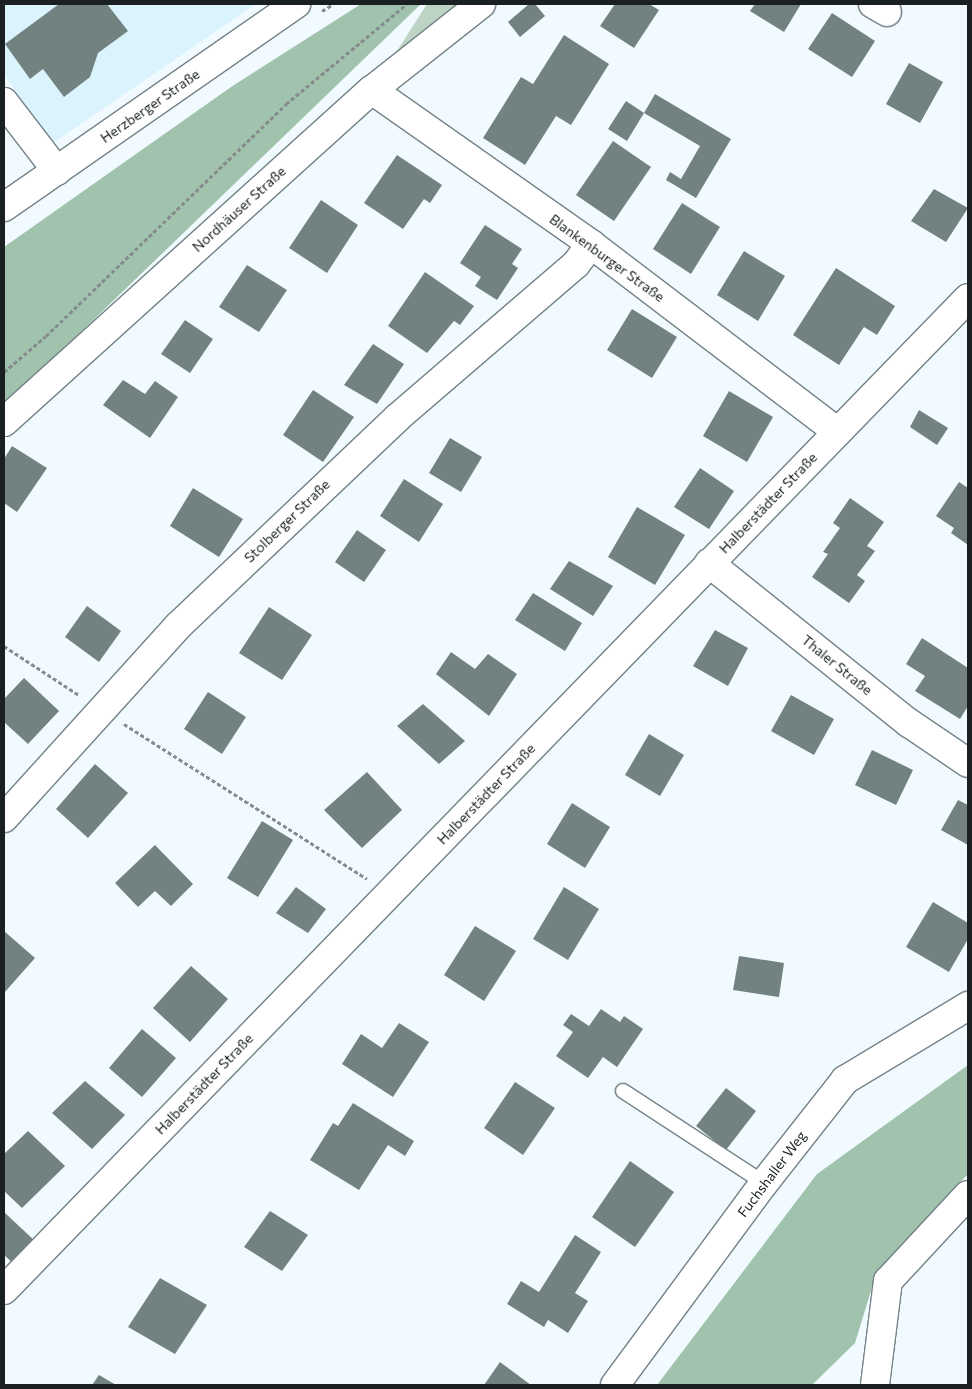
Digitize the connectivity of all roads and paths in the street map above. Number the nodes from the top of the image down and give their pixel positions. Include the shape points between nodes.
1 (296, 4) edge
2 (407, 4) edge
3 (481, 4) edge
4 (372, 90) junction
5 (4, 102) edge
6 (57, 171) junction
7 (4, 207) edge
8 (591, 244) junction
9 (968, 298) edge
10 (4, 372) edge
11 (4, 422) edge
12 (838, 432) junction
13 (709, 563) junction
14 (4, 646) edge
15 (101, 709) junction
16 (968, 763) edge
17 (4, 818) edge
18 (389, 893) junction
19 (968, 1006) edge
20 (624, 1091) dead end
21 (764, 1183) junction
22 (968, 1195) edge
23 (4, 1290) edge
24 (615, 1385) edge
25 (875, 1385) edge

1 - 6 street, Herzberger Straße
2 - 10 path via 286,104 46,336
3 - 4 street, Nordhäuser Straße
4 - 8 street, Blankenburger Straße
4 - 11 street, Nordhäuser Straße
5 - 6 street
6 - 7 street, Herzberger Straße
8 - 12 street, Blankenburger Straße
8 - 15 street, Stolberger Straße via 576,264 397,418 286,521 178,626
9 - 12 street, Halberstädter Straße
12 - 13 street, Halberstädter Straße
13 - 16 street, Thaler Straße via 909,723
13 - 18 street, Halberstädter Straße
14 - 15 path
15 - 17 street, Stolberger Straße
15 - 18 path
18 - 23 street, Halberstädter Straße
19 - 21 street, Fuchshaller Weg via 845,1080
20 - 21 lane
21 - 24 street, Fuchshaller Weg
22 - 25 street via 888,1281

